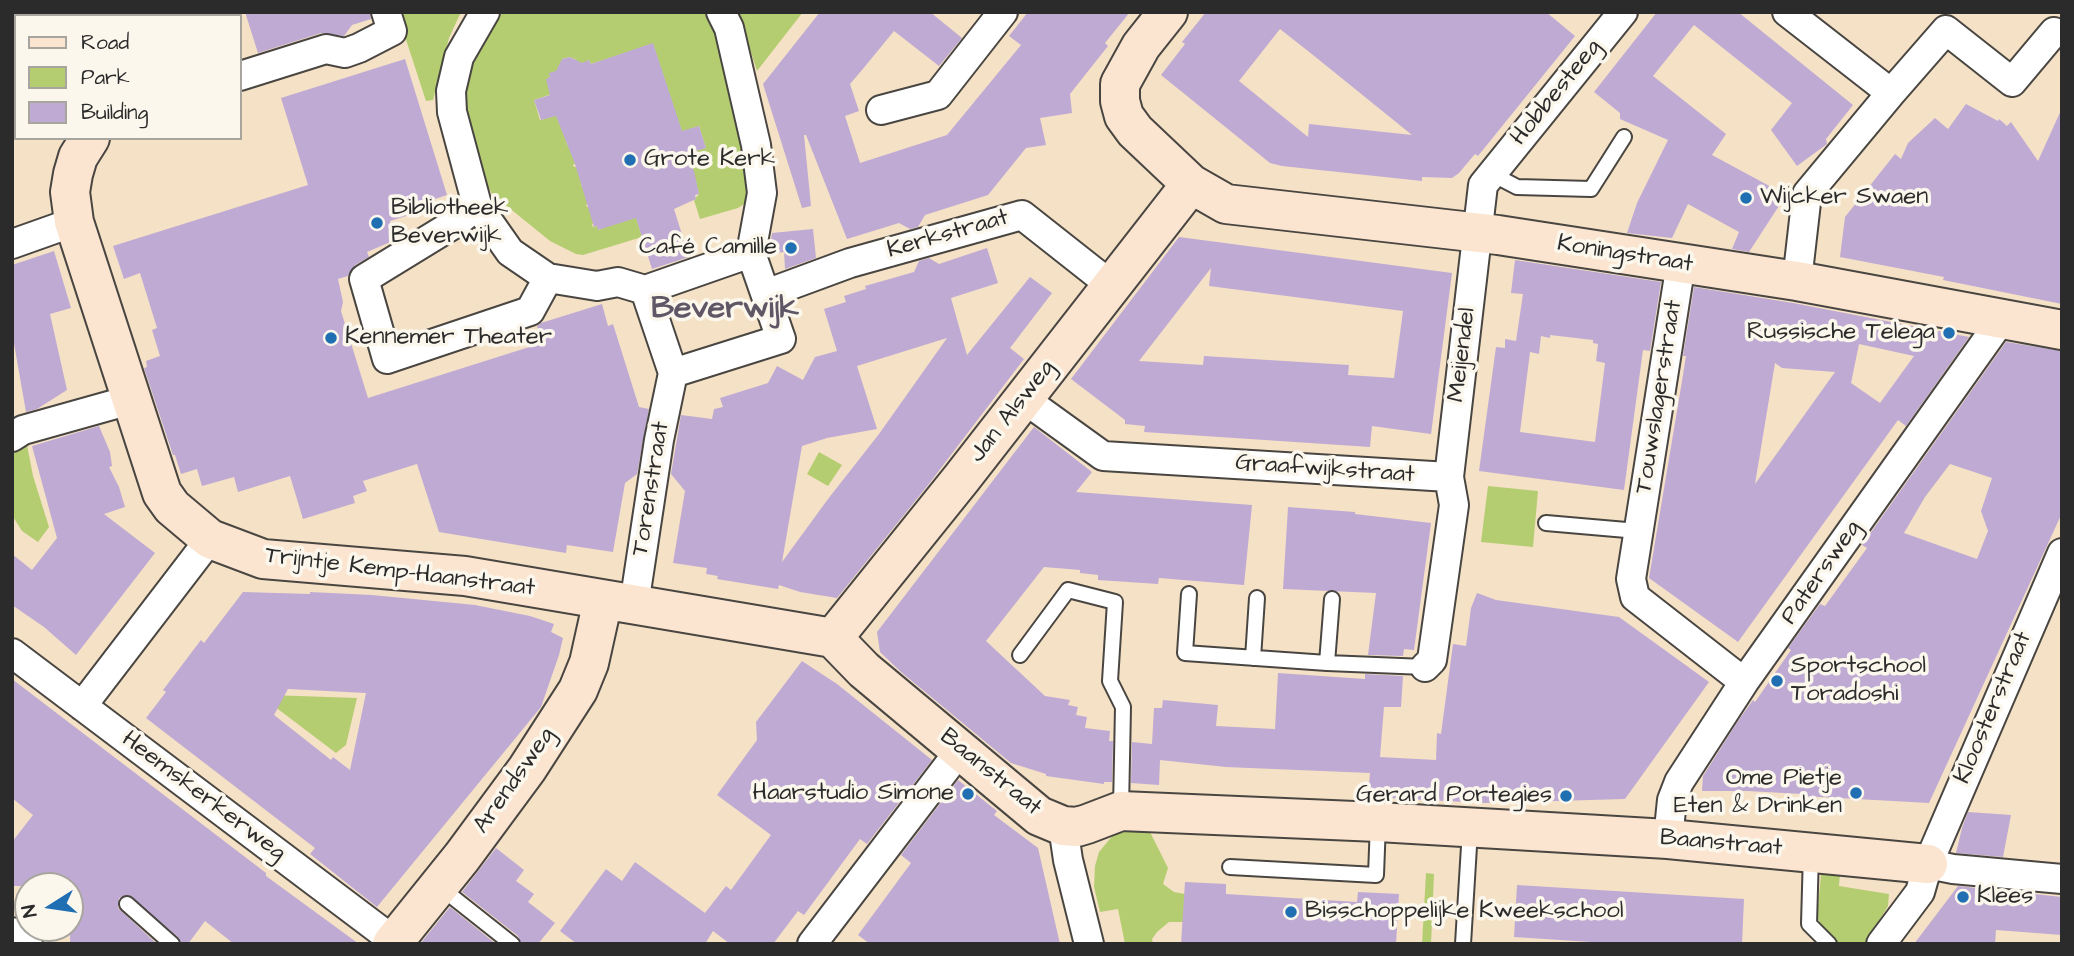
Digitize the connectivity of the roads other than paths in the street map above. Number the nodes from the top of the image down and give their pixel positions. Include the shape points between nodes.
1 (386, 12) edge
2 (485, 12) edge
3 (721, 12) edge
4 (1003, 12) edge
5 (1623, 12) edge
6 (1787, 12) edge
7 (1162, 14) edge
8 (2054, 32) dead end
9 (242, 75) edge
10 (1891, 93) junction
11 (881, 110) dead end
12 (1624, 136) dead end
13 (89, 140) edge
14 (1492, 174) junction
15 (1191, 184) junction
16 (477, 205) junction
17 (74, 222) junction
18 (1478, 232) junction
19 (12, 244) edge
20 (751, 253) junction
21 (1681, 264) junction
22 (548, 278) junction
23 (1797, 281) junction
24 (1112, 286) junction
25 (645, 290) junction
26 (766, 294) junction
27 (2002, 319) junction
28 (2062, 330) edge
29 (673, 373) junction
30 (1024, 399) junction
31 (130, 400) junction
32 (12, 437) edge
33 (1449, 477) junction
34 (1546, 523) dead end
35 (1638, 531) junction
36 (210, 539) junction
37 (2062, 553) edge
38 (1189, 594) dead end
39 (1257, 598) dead end
40 (1332, 599) dead end
41 (618, 602) junction
42 (833, 638) junction
43 (12, 653) edge
44 (1020, 655) dead end
45 (1253, 658) junction
46 (1328, 663) junction
47 (1425, 667) joint
48 (1744, 682) junction
49 (82, 706) junction
50 (961, 749) junction
51 (1121, 811) junction
52 (1378, 822) junction
53 (1063, 826) junction
54 (1471, 828) junction
55 (1668, 839) junction
56 (1811, 851) junction
57 (1928, 864) junction
58 (1230, 867) dead end
59 (2062, 878) edge
60 (438, 886) junction
61 (127, 904) dead end
62 (12, 932) edge
63 (393, 942) edge
64 (28, 944) edge
65 (173, 944) edge
66 (512, 944) edge
67 (812, 944) edge
68 (1089, 944) edge
69 (1463, 944) edge
70 (1829, 944) edge
71 (1881, 944) edge

1 - 9 street via 392,31 345,52 326,49
2 - 16 street via 459,57 451,91 452,112
3 - 20 street via 729,28 757,145 762,193
4 - 11 street via 938,95
5 - 14 street, Hobbesteeg
6 - 10 street
7 - 15 street, Koningstraat via 1120,84 1120,101 1135,131
8 - 10 street via 2012,82 1946,30
10 - 23 street via 1807,194
12 - 14 lane, Hobbesteeg via 1591,189 1517,187
13 - 17 street, Trijntje Kemp-Haanstraat via 73,174
14 - 18 street, Hobbesteeg via 1483,185
15 - 18 street, Koningstraat via 1226,204
15 - 24 street, Jan Alsweg
16 - 22 street via 510,252
16 - 22 street via 365,279 387,359 530,311
17 - 19 street
17 - 31 street, Trijntje Kemp-Haanstraat
18 - 21 street, Koningstraat
18 - 33 street, Meijendel
20 - 25 street
20 - 26 street
21 - 23 street, Koningstraat
21 - 35 street, Touwslagerstraat
22 - 25 street via 597,286 618,282
23 - 27 street, Koningstraat
24 - 26 street, Kerkstraat via 1022,215 850,263
24 - 30 street, Jan Alsweg
25 - 29 street
26 - 29 street via 781,339
27 - 28 street, Koningstraat
27 - 48 street, Patersweg
29 - 41 street, Torenstraat
30 - 33 street, Graafwijkstraat via 1103,456
30 - 42 street, Jan Alsweg
31 - 32 street
31 - 36 street, Trijntje Kemp-Haanstraat via 162,493
33 - 47 street, Graafwijkstraat via 1454,505 1432,660
34 - 35 lane
35 - 48 street, Touwslagerstraat via 1632,579 1635,597
36 - 41 street, Trijntje Kemp-Haanstraat via 263,559 465,576
36 - 49 street
37 - 57 street, Kloosterstraat
38 - 45 lane via 1185,653
39 - 45 lane
40 - 46 lane
41 - 42 street
41 - 60 street, Arendsweg via 578,690 527,769
42 - 50 street, Baanstraat via 864,670
43 - 49 street, Heemskerkerweg
44 - 51 lane via 1068,590 1115,602 1110,681 1123,707
45 - 46 lane
46 - 47 lane
48 - 55 street, Patersweg via 1679,782
49 - 63 street, Heemskerkerweg
50 - 53 street, Baanstraat via 1039,816
50 - 67 street
51 - 52 street, Baanstraat
51 - 53 street, Baanstraat via 1076,827
52 - 54 street, Baanstraat
52 - 58 lane via 1376,875
53 - 68 street
54 - 55 street, Baanstraat
54 - 69 lane
55 - 56 street, Baanstraat
56 - 57 street, Baanstraat
56 - 70 lane via 1809,924
57 - 59 street, Baanstraat
57 - 71 street, Kloosterstraat via 1920,892
60 - 63 street, Arendsweg
60 - 66 lane
61 - 65 lane
62 - 64 street

